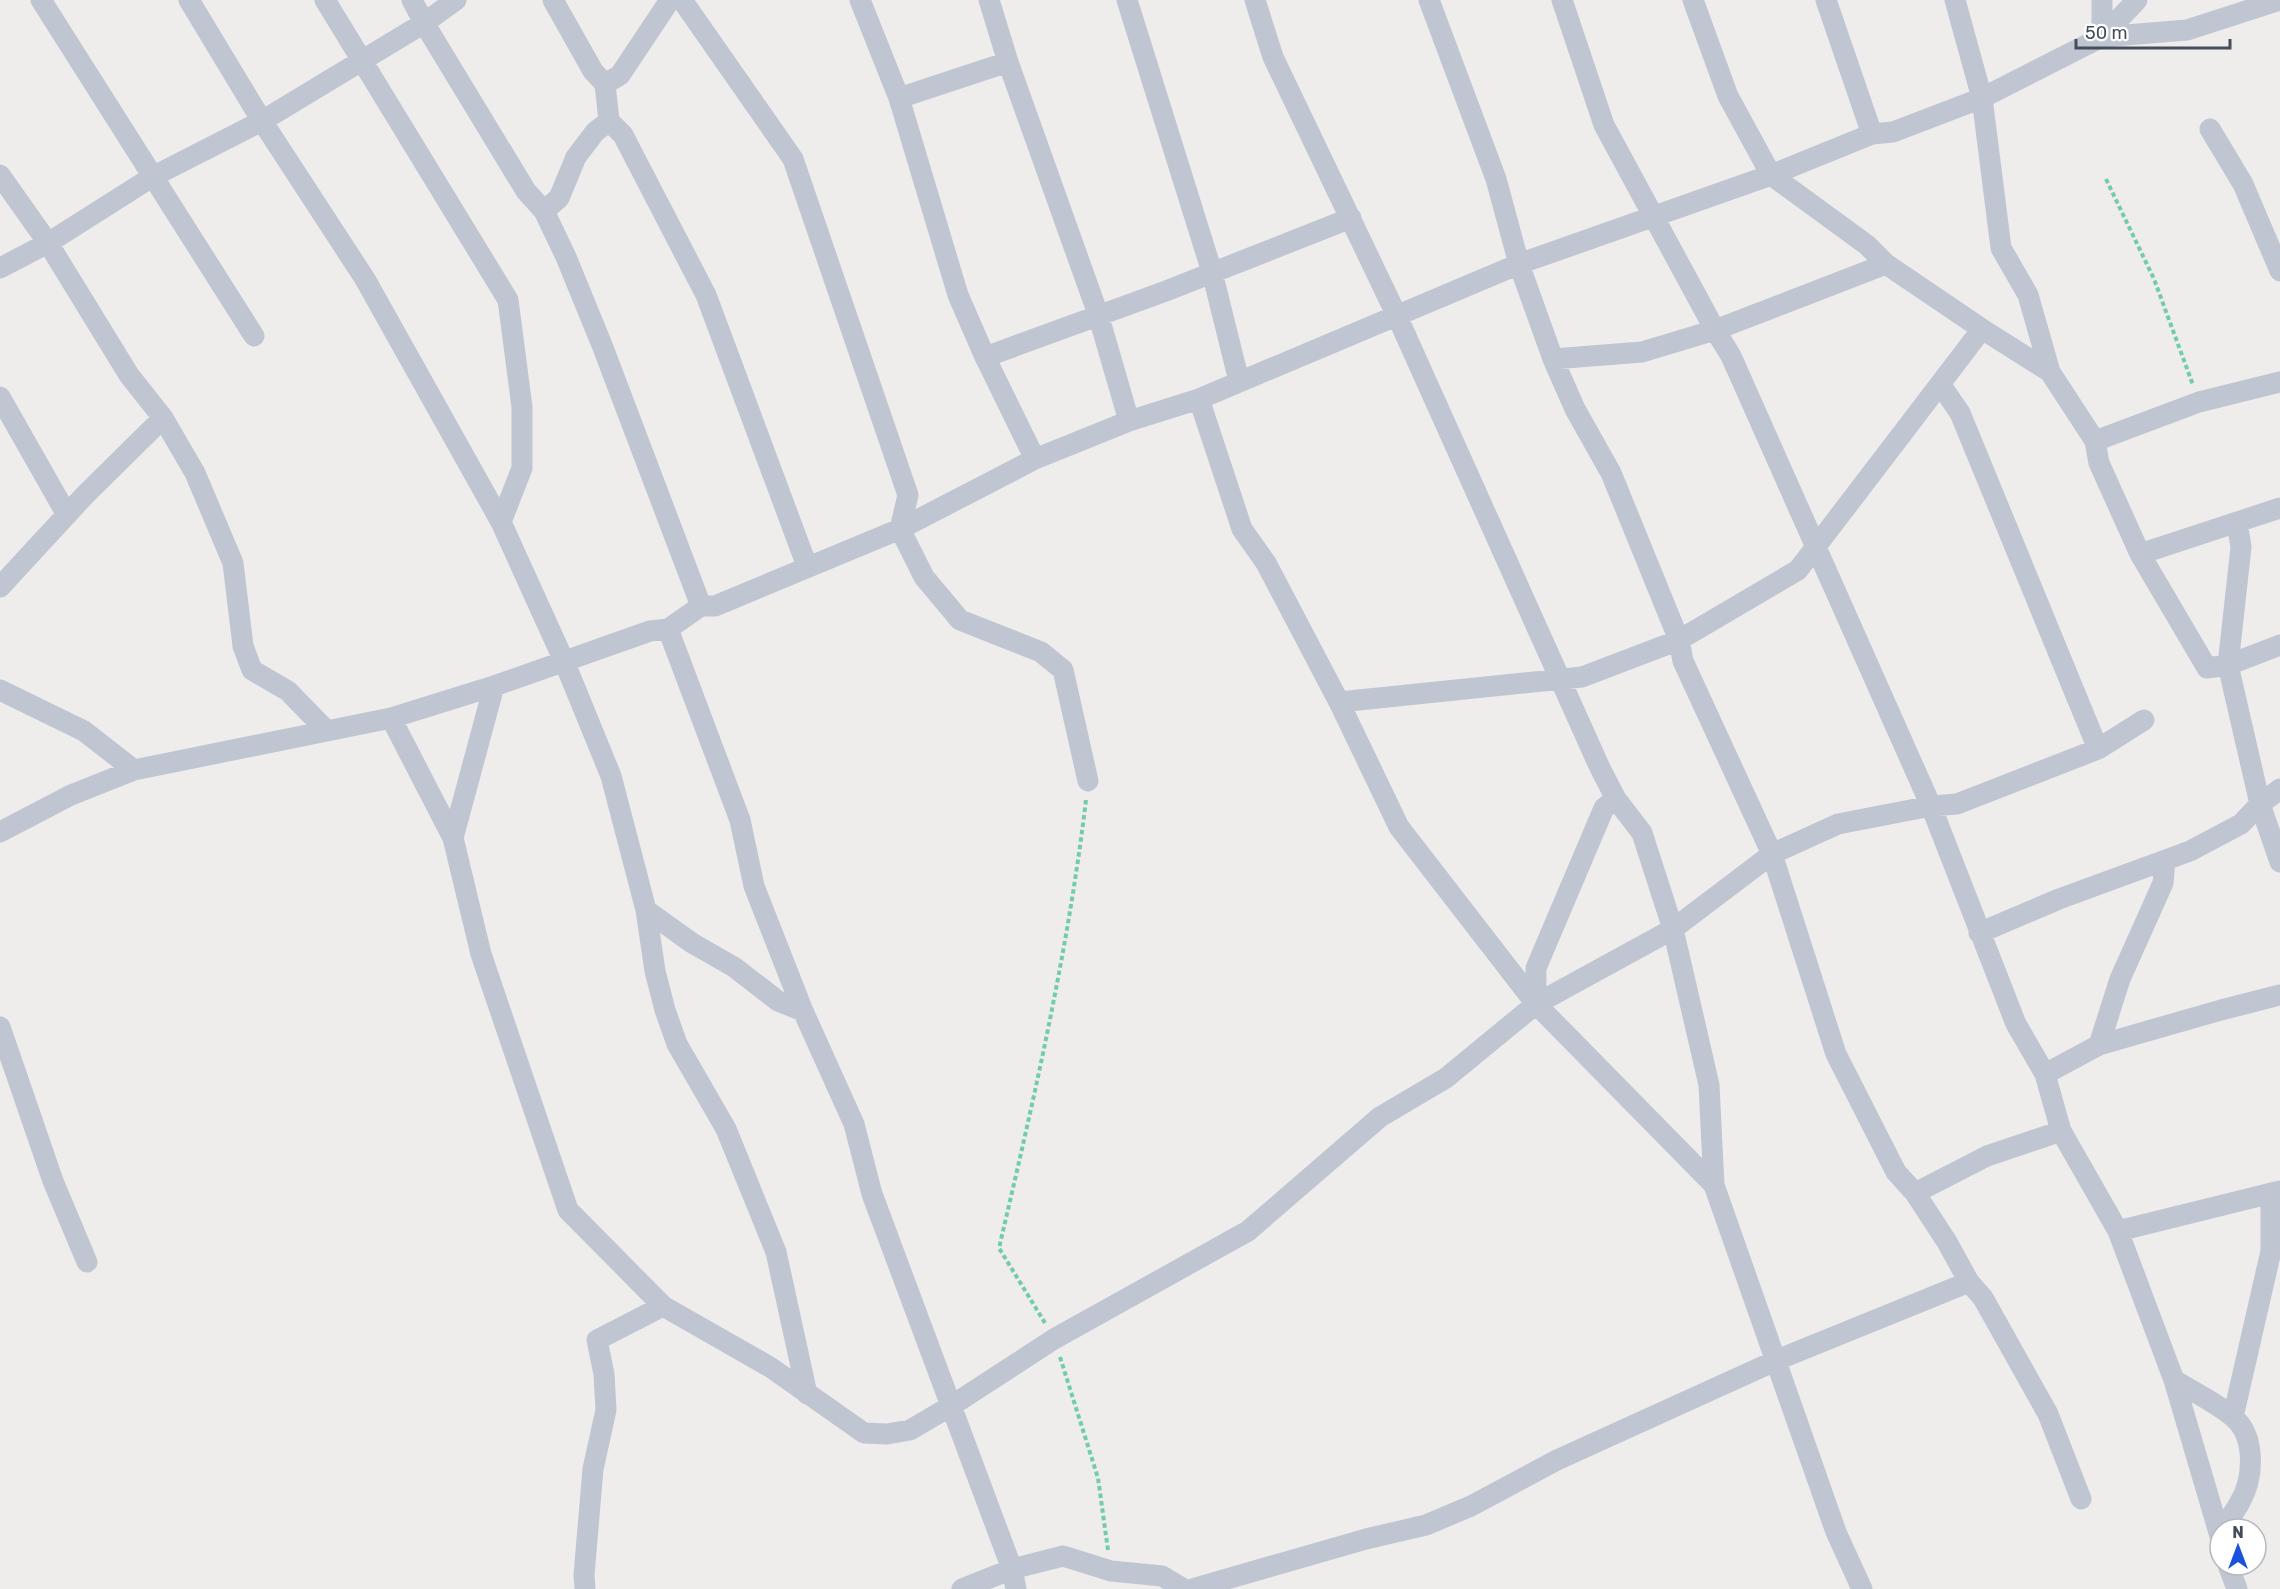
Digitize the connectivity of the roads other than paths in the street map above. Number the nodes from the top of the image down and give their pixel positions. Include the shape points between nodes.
1 (41, 0) edge
2 (189, 0) edge
3 (325, 0) edge
4 (412, 0) edge
5 (456, 0) edge
6 (553, 0) edge
7 (670, 0) edge
8 (682, 0) edge
9 (860, 0) edge
10 (989, 0) edge
11 (1127, 0) edge
12 (1255, 0) edge
13 (1429, 0) edge
14 (1562, 0) edge
15 (1693, 0) edge
16 (1826, 0) edge
17 (1955, 0) edge
18 (2102, 0) edge
19 (2137, 0) edge
20 (2280, 0) edge
21 (424, 23) junction
22 (2102, 38) junction
23 (363, 61) junction
24 (1008, 62) junction
25 (605, 84) junction
26 (899, 98) junction
27 (1982, 98) junction
28 (262, 121) junction
29 (609, 121) junction
30 (2210, 129) dead end
31 (1872, 134) junction
32 (0, 175) edge
33 (1771, 175) junction
34 (152, 177) junction
35 (544, 211) junction
36 (1351, 218) junction
37 (1654, 218) junction
38 (48, 243) junction
39 (1519, 264) junction
40 (1886, 264) junction
41 (0, 268) edge
42 (2280, 271) edge
43 (1212, 272) junction
44 (1098, 314) junction
45 (1397, 316) junction
46 (1982, 329) junction
47 (1715, 330) junction
48 (254, 336) dead end
49 (985, 357) junction
50 (1553, 359) junction
51 (2050, 372) junction
52 (1239, 381) junction
53 (2280, 381) edge
54 (1940, 384) junction
55 (0, 397) edge
56 (1198, 399) junction
57 (163, 418) junction
58 (1129, 421) junction
59 (2095, 441) junction
60 (1035, 459) junction
61 (2280, 508) edge
62 (67, 514) junction
63 (501, 522) junction
64 (2237, 522) junction
65 (900, 529) junction
66 (1816, 545) junction
67 (2140, 554) junction
68 (807, 566) junction
69 (0, 587) edge
70 (701, 606) junction
71 (668, 629) junction
72 (1679, 640) junction
73 (2280, 645) edge
74 (564, 661) junction
75 (2228, 665) junction
76 (1559, 679) junction
77 (494, 686) junction
78 (0, 690) edge
79 (1339, 702) junction
80 (391, 718) junction
81 (2144, 720) dead end
82 (327, 731) junction
83 (2098, 749) junction
84 (134, 770) junction
85 (1088, 781) road end
86 (2280, 789) edge
87 (1616, 799) junction
88 (2260, 804) junction
89 (1931, 806) junction
90 (0, 832) edge
91 (453, 838) junction
92 (1772, 854) junction
93 (2165, 861) junction
94 (2280, 862) edge
95 (646, 910) junction
96 (1673, 929) junction
97 (1979, 933) junction
98 (2280, 995) edge
99 (1536, 1004) junction
100 (803, 1011) junction
101 (0, 1027) edge
102 (2099, 1045) junction
103 (2045, 1074) junction
104 (2061, 1131) junction
105 (1714, 1185) junction
106 (2276, 1192) edge
107 (1915, 1193) junction
108 (2118, 1231) junction
109 (87, 1262) dead end
110 (1969, 1282) junction
111 (663, 1306) junction
112 (1777, 1360) junction
113 (2174, 1380) junction
114 (807, 1394) junction
115 (951, 1406) junction
116 (2234, 1417) junction
117 (2080, 1499) dead end
118 (2215, 1517) edge
119 (2230, 1517) edge
120 (1014, 1579) edge
121 (585, 1589) edge
122 (962, 1589) edge
123 (1184, 1589) edge
124 (1192, 1589) edge
125 (1862, 1589) edge

1 - 34 street
2 - 28 street
3 - 23 street
4 - 21 street
5 - 21 street
6 - 25 street via 593,71
7 - 25 street via 620,75
8 - 65 street via 793,159 908,495
9 - 26 street
10 - 24 street
11 - 43 street
12 - 36 street via 1273,57
13 - 39 street via 1496,179
14 - 37 street via 1604,125
15 - 33 street via 1728,96
16 - 31 street
17 - 27 street
18 - 22 street
19 - 22 street
20 - 22 street via 2187,30
21 - 23 street
21 - 35 street via 526,191
22 - 27 street
23 - 28 street
23 - 63 street via 508,300 522,407 522,468
24 - 26 street
24 - 44 street
25 - 29 street
26 - 49 street via 958,295
27 - 31 street via 1893,132
27 - 51 street via 2001,248 2028,295
28 - 34 street
28 - 63 street via 365,279
29 - 35 street via 594,132 576,157 559,198
29 - 68 street via 623,135 706,295
30 - 42 street via 2242,184
31 - 33 street
32 - 38 street
33 - 37 street
33 - 40 street via 1867,245
34 - 38 street
34 - 48 street
35 - 70 street via 602,345
36 - 43 street
36 - 45 street
37 - 39 street
37 - 47 street
38 - 41 street
38 - 57 street via 129,375
39 - 45 street
39 - 50 street
40 - 46 street
40 - 47 street
43 - 44 street
43 - 52 street
44 - 49 street
44 - 58 street
45 - 52 street
45 - 76 street
46 - 51 street
46 - 54 street
47 - 50 street via 1642,352
47 - 66 street via 1731,356
49 - 60 street
50 - 72 street via 1575,409 1611,473
51 - 59 street
52 - 56 street
53 - 59 street via 2199,402
54 - 66 street
54 - 83 street via 1960,413
55 - 62 street
56 - 58 street
56 - 79 street via 1242,529 1266,563
57 - 62 street
57 - 82 street via 195,473 233,563 243,646 252,670 288,692
58 - 60 street
59 - 67 street via 2099,463
60 - 65 street
61 - 64 street
62 - 69 street
63 - 74 street
64 - 67 street
64 - 75 street via 2241,547
65 - 68 street
65 - 85 street via 924,577 960,620 1041,652 1063,670
66 - 72 street via 1798,570
66 - 89 street
67 - 75 street via 2207,668
68 - 70 street via 715,606
70 - 71 street
71 - 74 street via 650,631
71 - 100 street via 740,820 754,886
72 - 76 street via 1582,677
72 - 92 street via 1683,661
73 - 75 street
74 - 77 street
74 - 95 street via 611,776
75 - 88 street
76 - 79 street
76 - 87 street
77 - 80 street
77 - 91 street
78 - 84 street via 84,731
79 - 99 street via 1399,827
80 - 82 street
80 - 91 street
81 - 83 street
82 - 84 street
83 - 89 street via 1957,804
84 - 90 street via 71,795
86 - 88 street
87 - 96 street via 1642,833
87 - 99 street via 1604,808 1536,969
88 - 93 street via 2241,824
88 - 94 street
89 - 92 street via 1838,824
89 - 97 street
91 - 111 street via 482,954 568,1210
92 - 96 street
92 - 107 street via 1836,1054 1880,1144 1896,1172
93 - 97 street
93 - 102 street via 2163,883 2120,979
95 - 100 street via 778,1001
95 - 114 street via 655,970 674,1035 726,1130 776,1252
96 - 99 street
96 - 105 street via 1709,1085
97 - 103 street via 2016,1024
98 - 102 street
99 - 105 street
99 - 115 street via 1446,1078 1380,1117 1248,1231 1054,1339
100 - 115 street via 854,1124 872,1194
101 - 109 street via 53,1181
102 - 103 street
103 - 104 street
104 - 107 street via 1987,1156
104 - 108 street
105 - 112 street
106 - 108 street
106 - 116 street via 2271,1251
107 - 110 street
108 - 113 street
110 - 112 street
110 - 117 street via 1983,1298 2048,1414
111 - 114 street via 770,1367
111 - 121 street via 597,1340 606,1410 593,1469
112 - 124 street via 1426,1524
112 - 125 street via 1836,1532
113 - 116 street
113 - 118 street
114 - 115 street via 864,1433 910,1430
115 - 120 street
116 - 119 street via 2245,1431 2250,1452 2249,1476 2241,1501
120 - 122 street
120 - 123 street via 1063,1557 1111,1571 1162,1576

